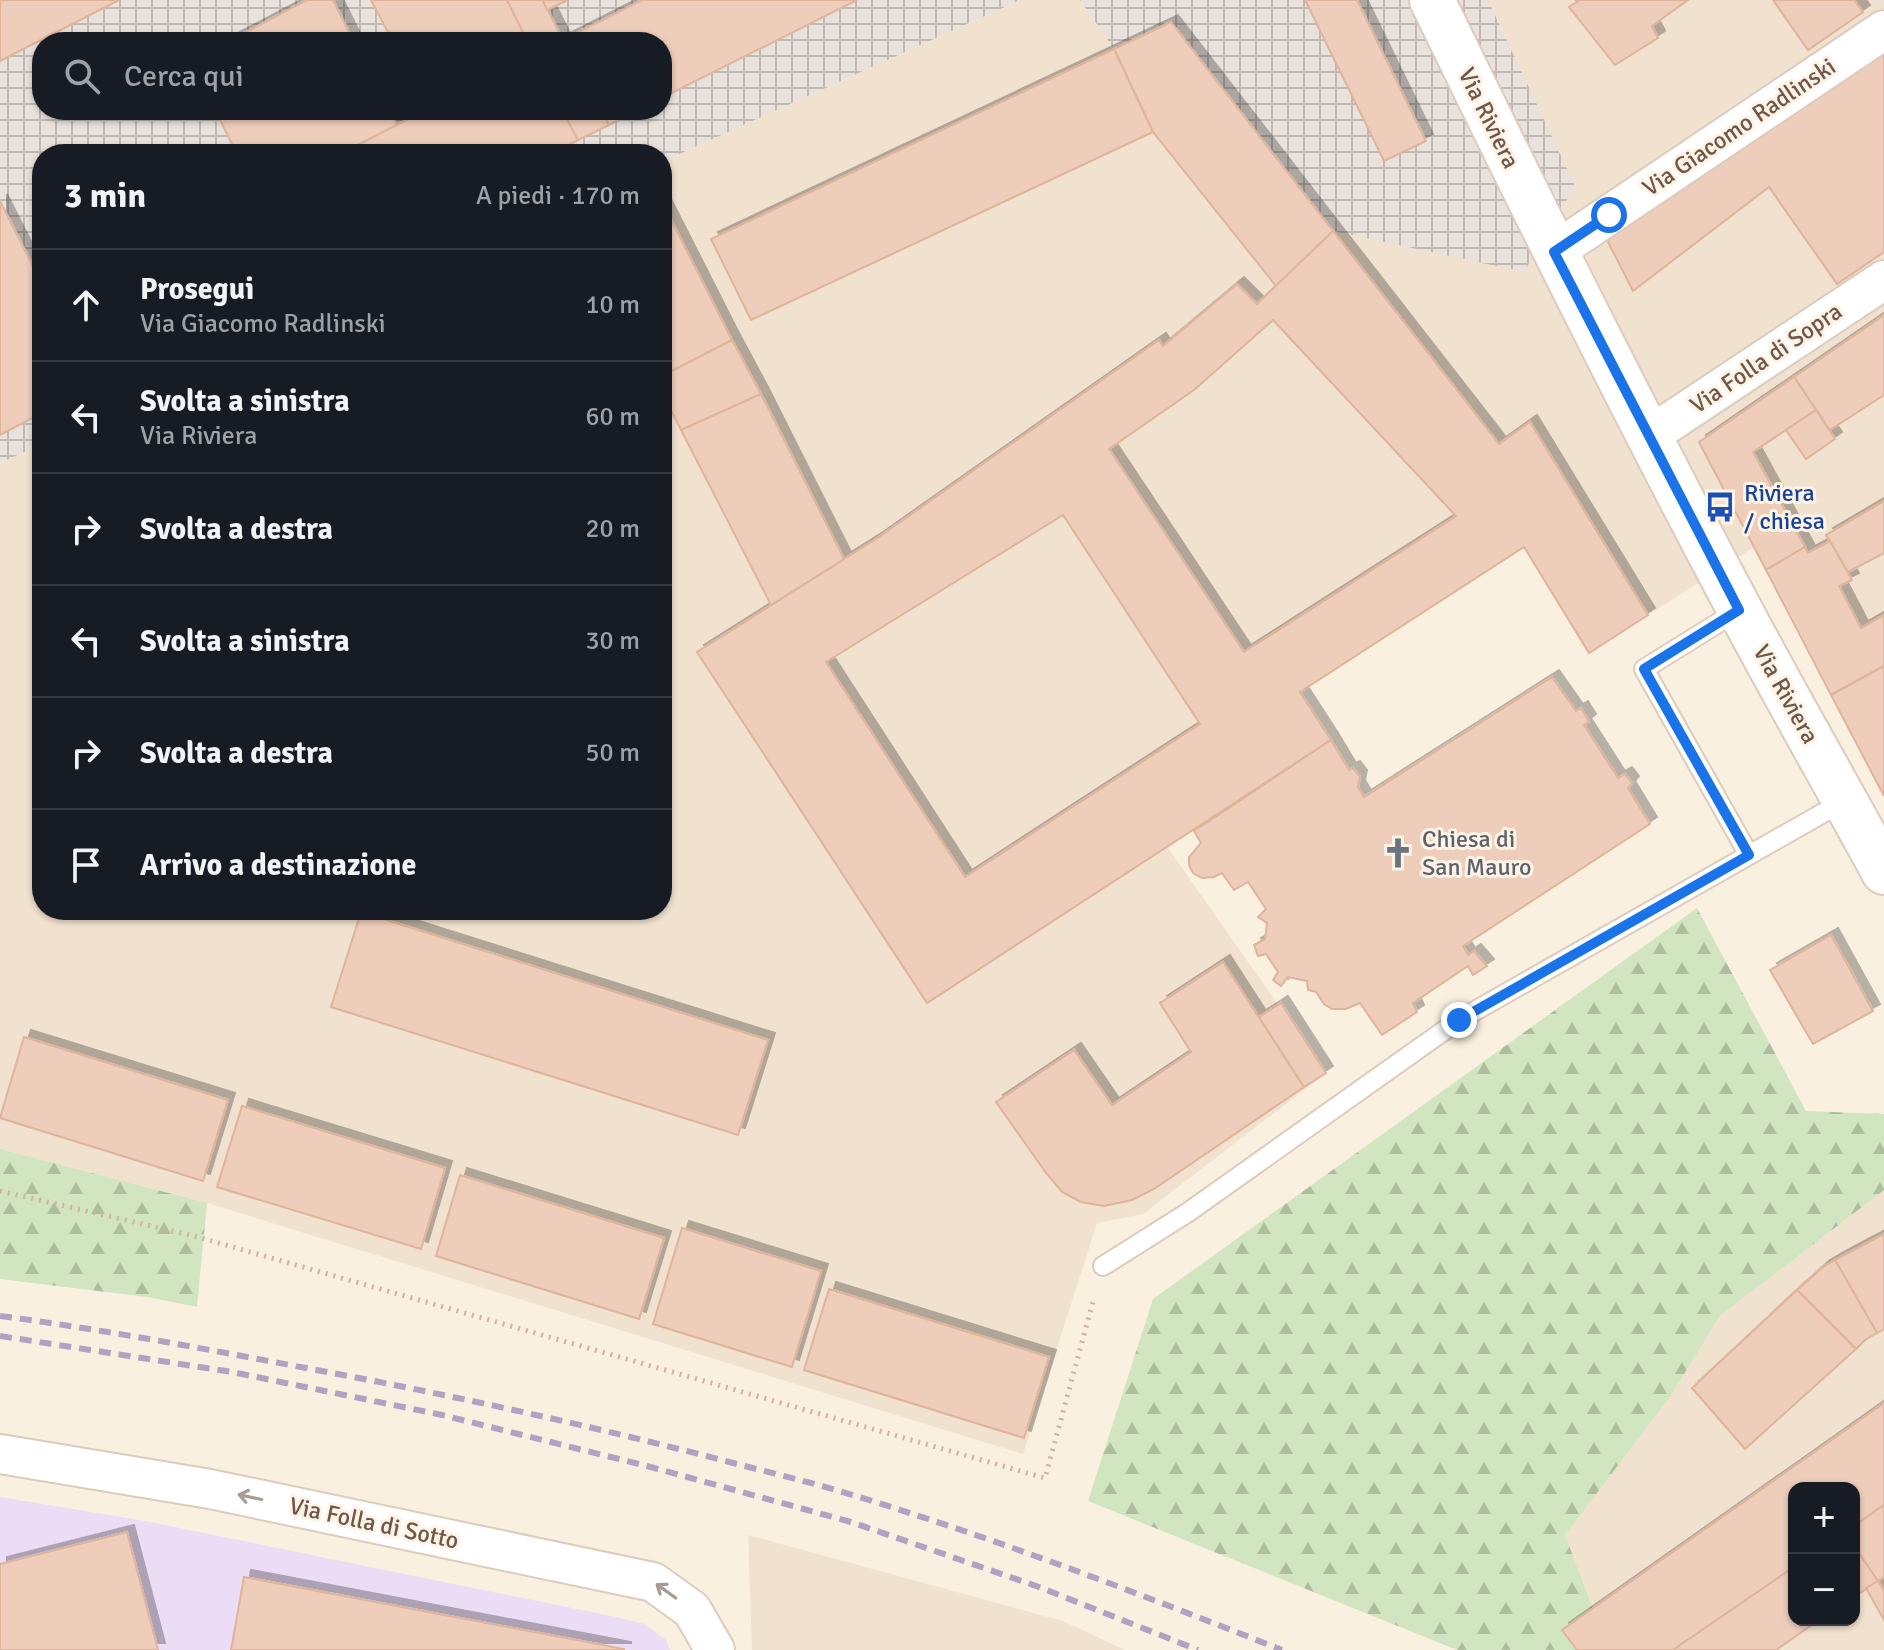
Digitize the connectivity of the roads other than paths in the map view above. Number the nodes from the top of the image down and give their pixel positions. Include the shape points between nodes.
1 (1432, 0) edge
2 (1884, 30) edge
3 (1554, 252) junction
4 (1884, 280) edge
5 (1649, 436) junction
6 (1739, 610) junction
7 (1844, 801) junction
8 (1749, 855) junction
9 (1883, 869) edge
10 (1103, 1266) road end
11 (0, 1454) edge
12 (715, 1650) edge

1 - 3 street, Via Riviera
2 - 3 street, Via Giacomo Radlinski
3 - 5 street, Via Riviera
4 - 5 street, Via Folla di Sopra
5 - 6 street, Via Riviera
6 - 7 street, Via Riviera
6 - 8 lane via 1644,669
7 - 8 lane
7 - 9 street, Via Riviera
8 - 10 lane via 1459,1020 1187,1213
12 -> 11 street, Via Folla di Sotto via 692,1610 653,1582 210,1489

